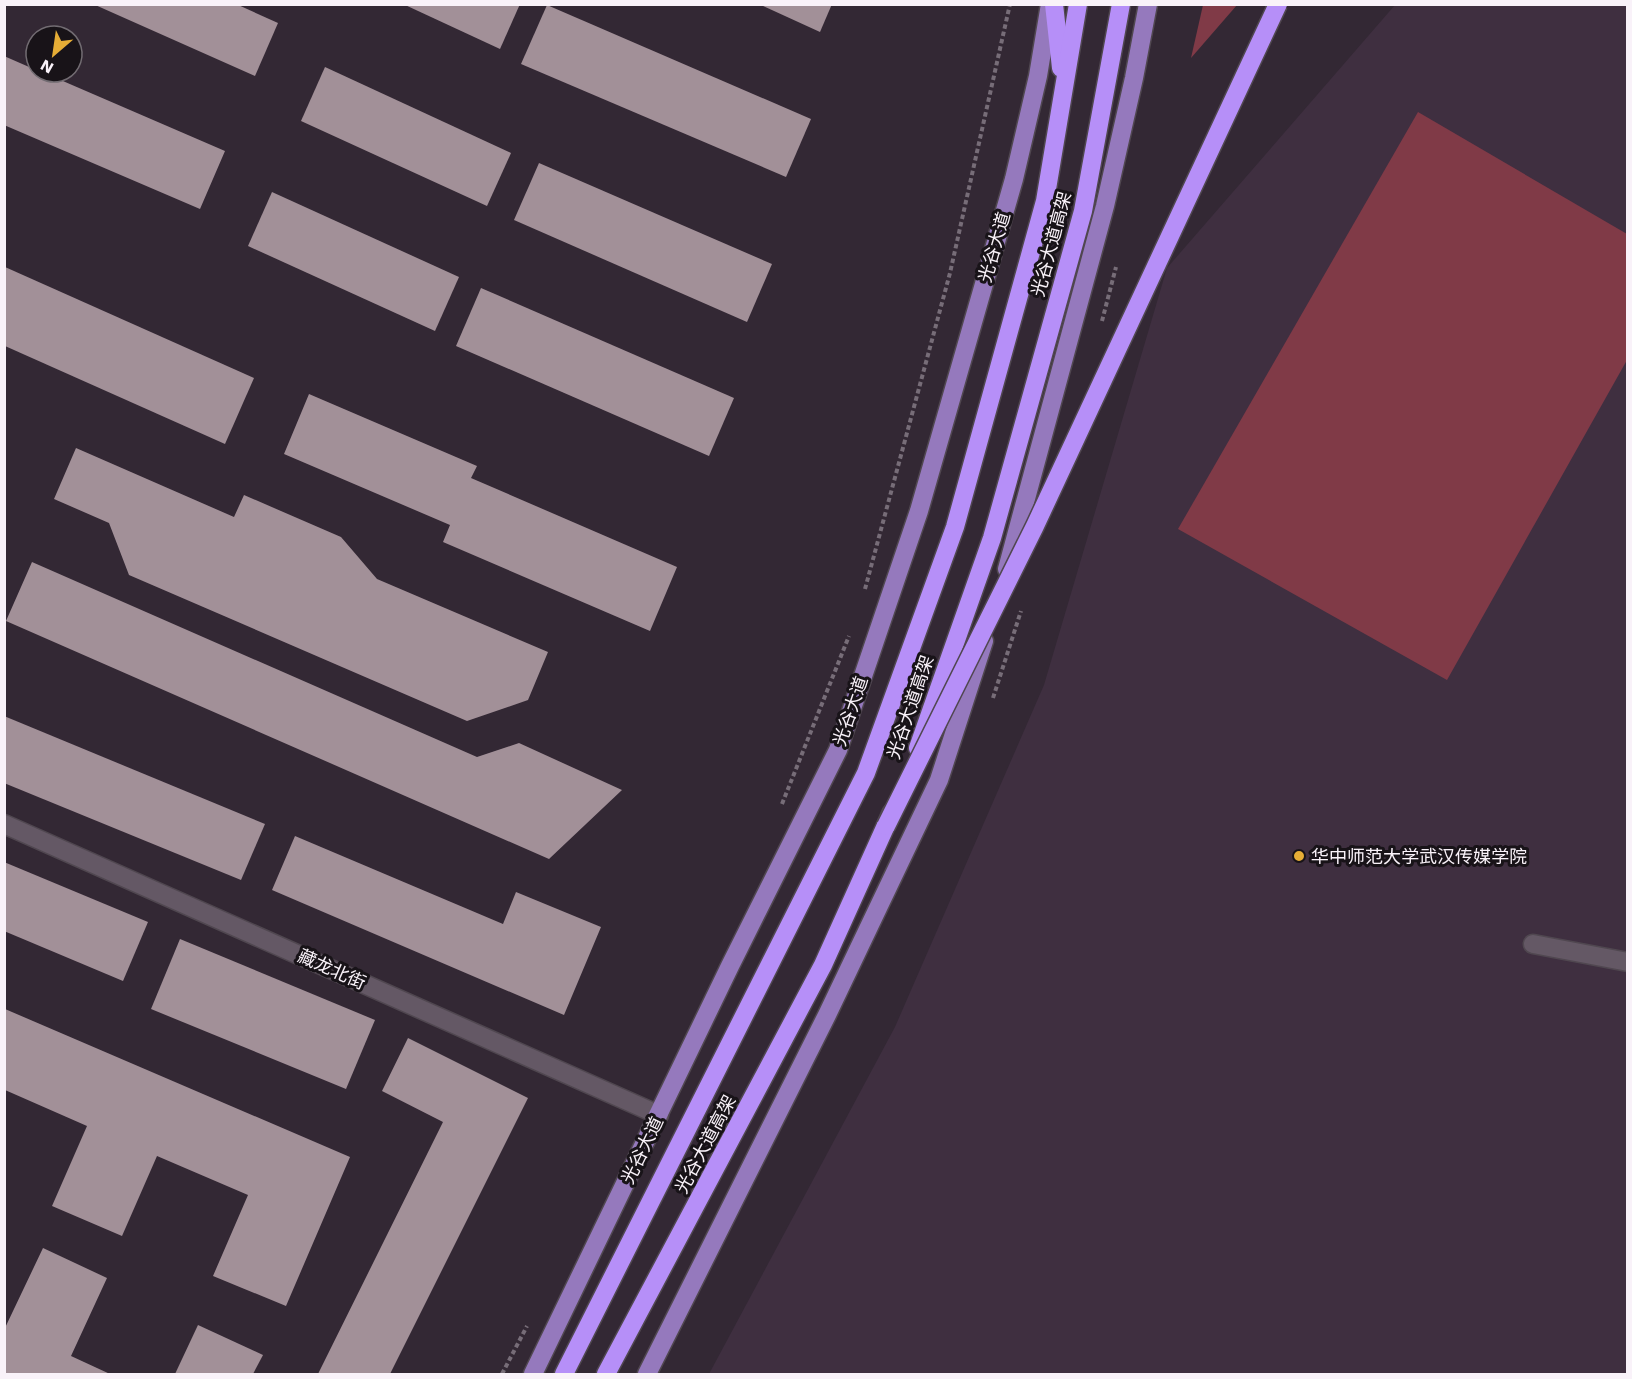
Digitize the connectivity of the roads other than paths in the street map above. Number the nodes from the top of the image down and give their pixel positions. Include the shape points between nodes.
1 (1052, 4) edge
2 (1078, 4) edge
3 (1121, 4) edge
4 (1148, 4) edge
5 (1278, 4) edge
6 (1064, 90) junction
7 (4, 824) edge
8 (886, 826) junction
9 (1533, 944) dead end
10 (1628, 962) edge
11 (659, 1115) junction
12 (533, 1374) edge
13 (564, 1374) edge
14 (606, 1374) edge
15 (647, 1374) edge

1 - 6 highway
1 - 11 main road, 光谷大道 via 1011,190 919,511 838,750
2 - 6 highway, 光谷大道高架
3 - 8 highway, 光谷大道高架, bridge via 1083,211 992,538 907,778
4 - 15 main road via 1105,206 1021,524 939,780 827,1015
5 - 8 highway, bridge via 1035,526
6 - 13 highway, 光谷大道高架 via 1045,201 955,527 866,773
7 - 11 street, 藏龙北街
8 - 14 highway, 光谷大道高架 via 824,965
9 - 10 street
11 - 12 main road, 光谷大道

